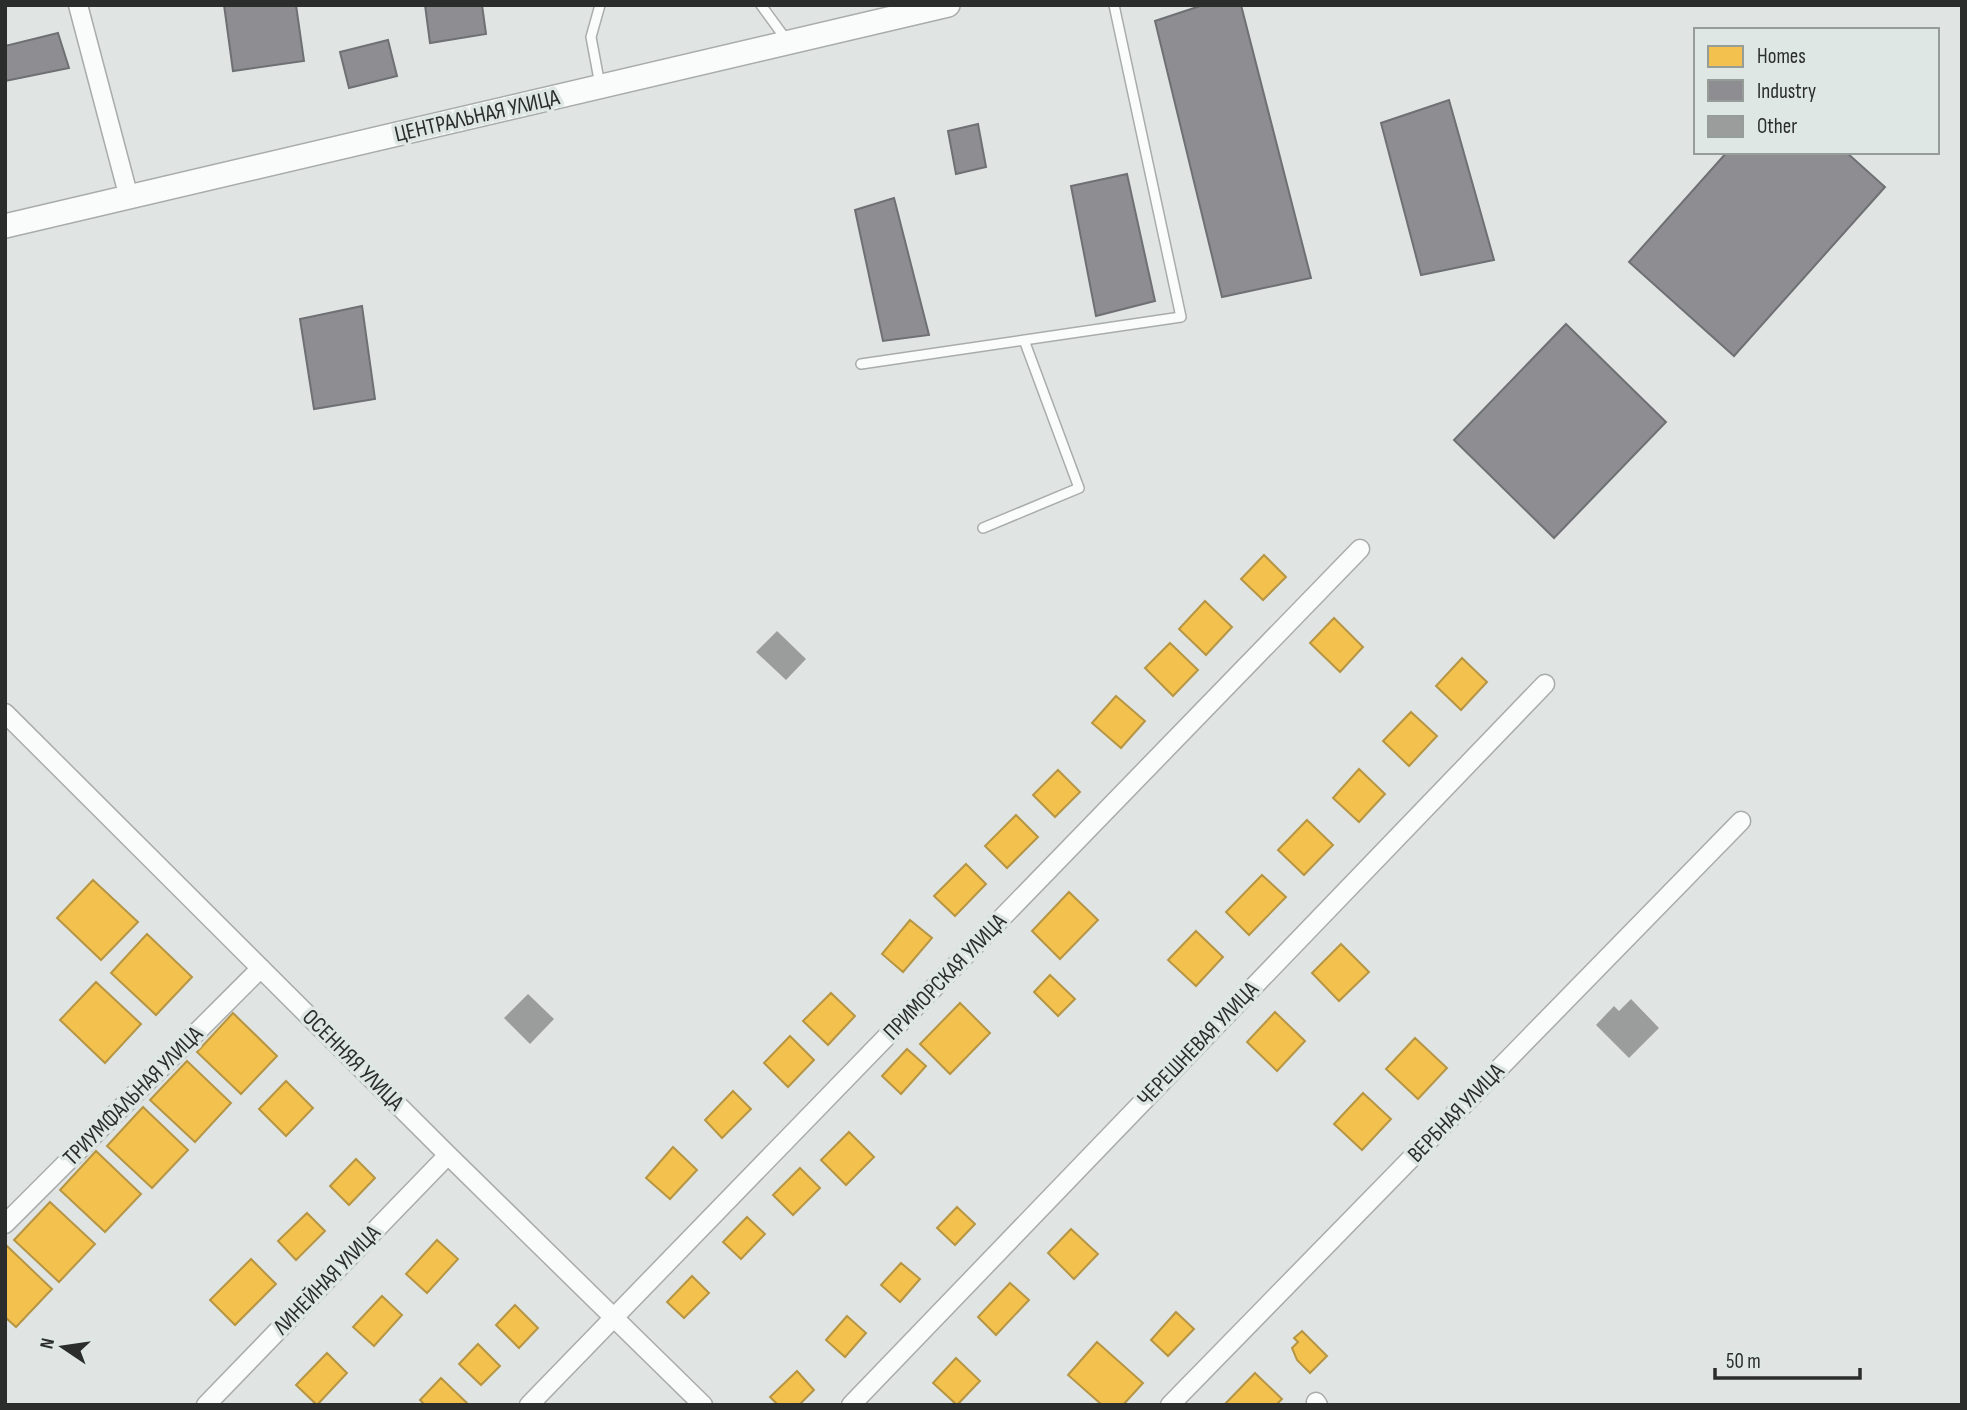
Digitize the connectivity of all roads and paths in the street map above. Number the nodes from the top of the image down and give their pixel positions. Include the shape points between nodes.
1 (78, 5) edge
2 (600, 5) edge
3 (761, 5) edge
4 (948, 5) edge
5 (1114, 5) edge
6 (789, 43) junction
7 (600, 87) junction
8 (129, 198) junction
9 (5, 226) edge
10 (1024, 340) junction
11 (860, 364) dead end
12 (983, 528) dead end
13 (1360, 549) dead end
14 (1545, 684) dead end
15 (5, 713) edge
16 (1741, 821) dead end
17 (261, 968) junction
18 (448, 1156) junction
19 (5, 1224) edge
20 (614, 1318) junction
21 (206, 1405) edge
22 (529, 1405) edge
23 (704, 1405) edge
24 (851, 1405) edge
25 (1170, 1405) edge

1 - 8 street
2 - 7 lane via 591,37
3 - 6 lane
4 - 6 street, ЦЕНТРАЛЬНАЯ УЛИЦА
5 - 10 lane via 1181,317
6 - 7 street, ЦЕНТРАЛЬНАЯ УЛИЦА
7 - 8 street, ЦЕНТРАЛЬНАЯ УЛИЦА
8 - 9 street, ЦЕНТРАЛЬНАЯ УЛИЦА
10 - 11 lane
10 - 12 lane via 1079,488
13 - 20 street, ПРИМОРСКАЯ УЛИЦА
14 - 24 street, ЧЕРЕШНЕВАЯ УЛИЦА
15 - 17 street, ОСЕННЯЯ УЛИЦА
16 - 25 street, ВЕРБНАЯ УЛИЦА
17 - 18 street, ОСЕННЯЯ УЛИЦА
17 - 19 street, ТРИУМФАЛЬНАЯ УЛИЦА
18 - 20 street, ОСЕННЯЯ УЛИЦА
18 - 21 street, ЛИНЕЙНАЯ УЛИЦА
20 - 22 street, ПРИМОРСКАЯ УЛИЦА
20 - 23 street, ОСЕННЯЯ УЛИЦА

